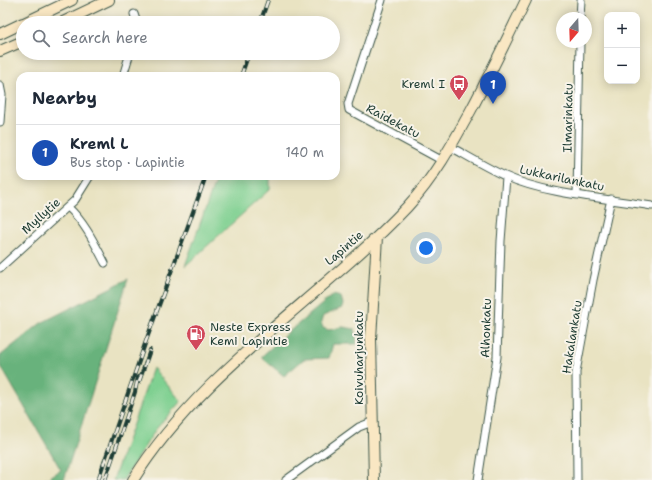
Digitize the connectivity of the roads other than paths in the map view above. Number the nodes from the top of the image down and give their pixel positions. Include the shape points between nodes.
1 (72, 0) edge
2 (109, 0) edge
3 (382, 0) edge
4 (526, 0) edge
5 (581, 0) edge
6 (580, 12) edge
7 (38, 16) edge
8 (76, 16) edge
9 (16, 26) edge
10 (0, 34) edge
11 (16, 44) edge
12 (580, 48) edge
13 (0, 51) edge
14 (128, 60) edge
15 (124, 72) edge
16 (0, 85) edge
17 (0, 122) edge
18 (451, 147) junction
19 (443, 161) junction
20 (506, 177) junction
21 (88, 180) edge
22 (577, 194) junction
23 (610, 199) junction
24 (652, 206) edge
25 (68, 207) junction
26 (377, 237) junction
27 (105, 263) dead end
28 (0, 267) edge
29 (372, 422) junction
30 (132, 480) edge
31 (286, 480) edge
32 (374, 480) edge
33 (478, 480) edge
34 (577, 480) edge

1 - 7 main road
2 - 8 main road
3 - 19 street, Raidekatu via 348,104 349,110
4 - 18 main road, Lapintie
5 - 6 street
9 - 10 main road
11 - 13 main road
12 - 22 street, Ilmarinkatu
14 - 15 street
16 - 17 street
18 - 19 main road, Lapintie
18 - 20 street, Lukkarilankatu
19 - 26 main road, Lapintie via 408,206
20 - 22 street, Lukkarilankatu
20 - 33 street, Alhonkatu via 497,357
21 - 25 street, Myllytie
22 - 23 street, Lukkarilankatu
23 - 24 street, Lukkarilankatu
23 - 34 street, Hakalankatu via 576,372
25 - 27 street via 88,231
25 - 28 street, Myllytie
26 - 29 main road, Koivuharjunkatu via 371,339
26 - 30 main road, Lapintie via 261,338 188,408 152,450
29 - 31 street via 358,427
29 - 32 main road, Koivuharjunkatu

